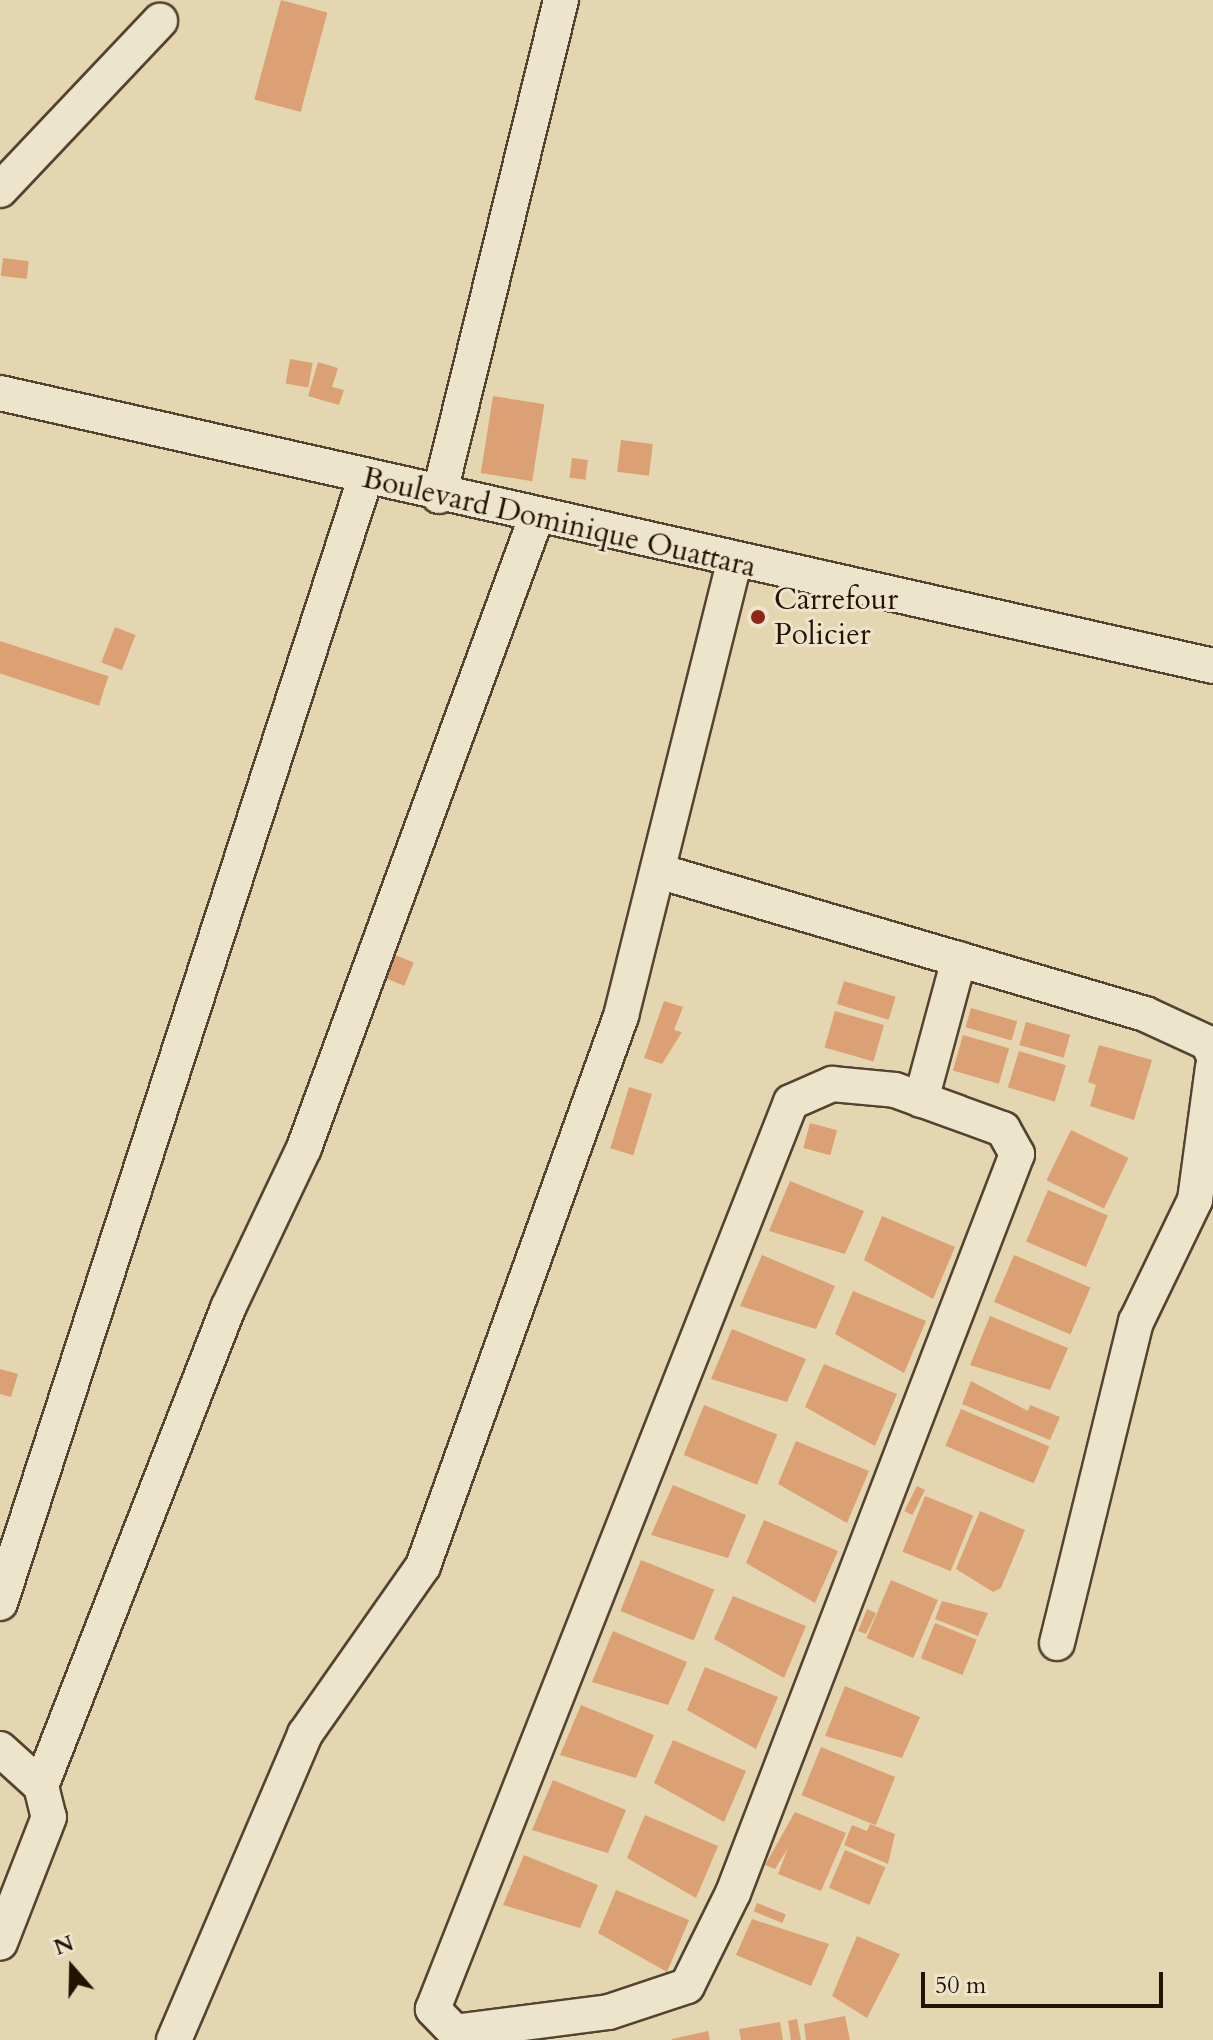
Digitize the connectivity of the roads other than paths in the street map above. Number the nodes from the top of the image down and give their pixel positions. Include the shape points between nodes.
1 (561, 0) edge
2 (160, 21) dead end
3 (0, 190) edge
4 (0, 393) edge
5 (365, 479) junction
6 (439, 496) junction
7 (536, 518) junction
8 (734, 563) junction
9 (1213, 666) edge
10 (658, 871) junction
11 (959, 959) junction
12 (1213, 1054) edge
13 (1213, 1067) edge
14 (921, 1100) junction
15 (0, 1603) edge
16 (1057, 1643) dead end
17 (0, 1749) edge
18 (41, 1786) junction
19 (0, 1943) edge
20 (174, 2040) edge

1 - 6 street
2 - 3 street
4 - 5 street, Boulevard Dominique Ouattara
5 - 6 street, Boulevard Dominique Ouattara
5 - 15 street
6 - 7 street, Boulevard Dominique Ouattara
7 - 8 street, Boulevard Dominique Ouattara
7 - 18 street via 304,1148 228,1308
8 - 9 street, Boulevard Dominique Ouattara
8 - 10 street
10 - 11 street
10 - 20 street via 621,1016 423,1566 305,1734
11 - 12 street via 1145,1014 1208,1043
11 - 14 street
13 - 16 street via 1195,1200 1136,1322
14 - 14 street via 1003,1129 1017,1154 1008,1191 733,1893 687,1986 609,2012 455,2032 433,2009 791,1102 832,1084
17 - 18 street
18 - 19 street via 49,1817

